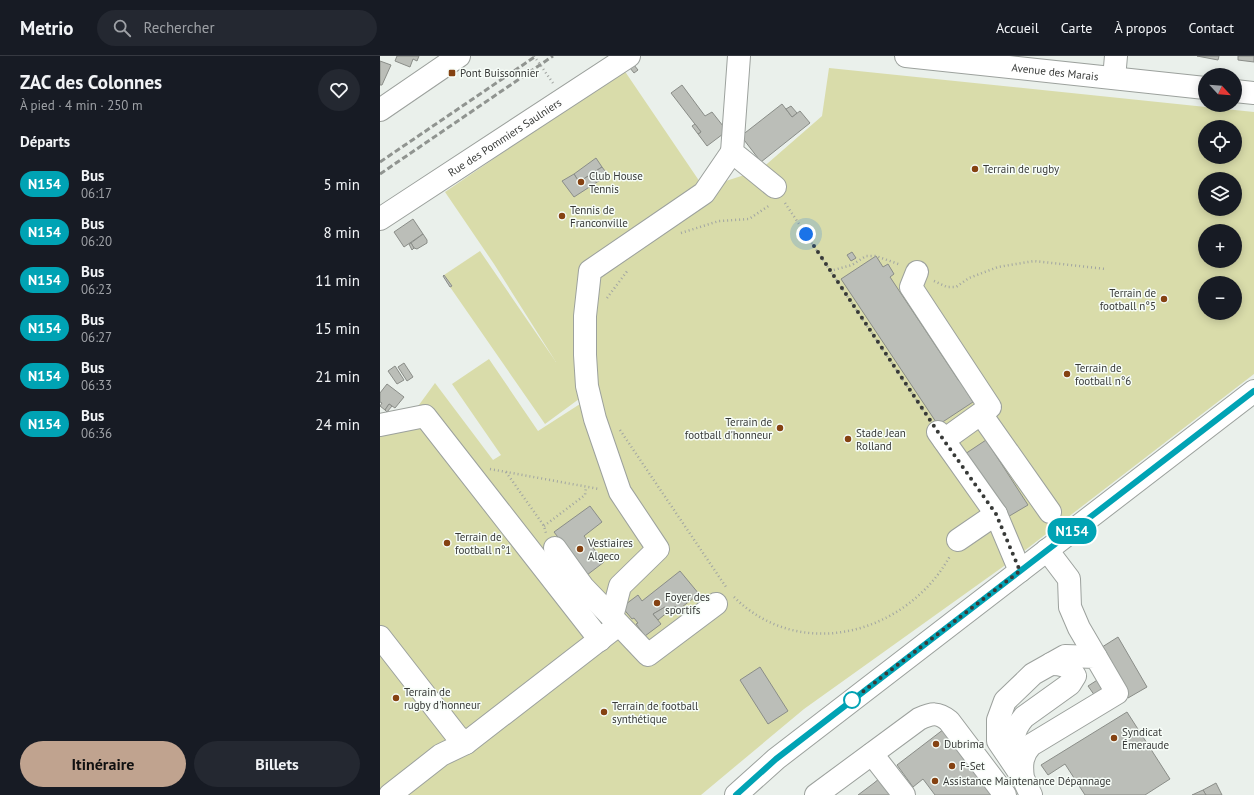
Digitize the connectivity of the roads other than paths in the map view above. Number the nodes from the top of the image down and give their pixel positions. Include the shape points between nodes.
1 (459, 56) edge
2 (629, 56) edge
3 (739, 56) edge
4 (906, 56) edge
5 (1116, 56) edge
6 (939, 57) edge
7 (1114, 78) junction
8 (1198, 87) edge
9 (1242, 92) edge
10 (1254, 93) edge
11 (380, 110) edge
12 (732, 152) junction
13 (778, 192) road end
14 (380, 219) edge
15 (917, 272) road end
16 (1254, 391) edge
17 (981, 414) junction
18 (380, 425) edge
19 (1050, 512) dead end
20 (996, 514) junction
21 (958, 540) road end
22 (555, 548) road end
23 (1047, 550) junction
24 (1020, 571) junction
25 (726, 597) road end
26 (616, 621) junction
27 (380, 637) edge
28 (600, 640) junction
29 (1096, 657) junction
30 (1051, 664) junction
31 (466, 743) junction
32 (872, 754) junction
33 (1025, 779) edge
34 (393, 794) edge
35 (736, 795) edge
36 (816, 795) edge
37 (904, 795) edge
38 (1005, 795) edge

1 - 11 street
2 - 14 street, Rue des Pommiers Saulniers
3 - 12 street
4 - 6 street, Avenue des Marais
5 - 7 street
6 - 7 street, Avenue des Marais
7 - 8 street, Avenue des Marais
9 - 10 street
12 - 13 street
12 - 26 street via 704,193 590,271 584,355 587,386 595,419 620,492 658,549 620,586
15 - 17 street via 911,287 990,407
16 - 23 street
17 - 19 street
17 - 20 street via 941,436
18 - 28 street via 425,416
20 - 21 street
20 - 24 street
22 - 26 street via 583,587
23 - 24 street
23 - 29 street via 1069,579 1070,607
24 - 35 street via 765,767
25 - 26 street via 648,655
26 - 28 street
27 - 31 street via 457,736
28 - 31 street
29 - 30 street via 1065,656
29 - 33 street via 1117,693 1031,745 1024,753
30 - 33 street via 1033,674 1005,701 998,720 998,741
30 - 33 street via 1063,665 1072,670 1075,676 1070,684 1024,717 1015,731 1013,746
31 - 34 street via 441,755
32 - 36 street
32 - 37 street
32 - 38 street via 919,718 931,713 940,715 949,721

